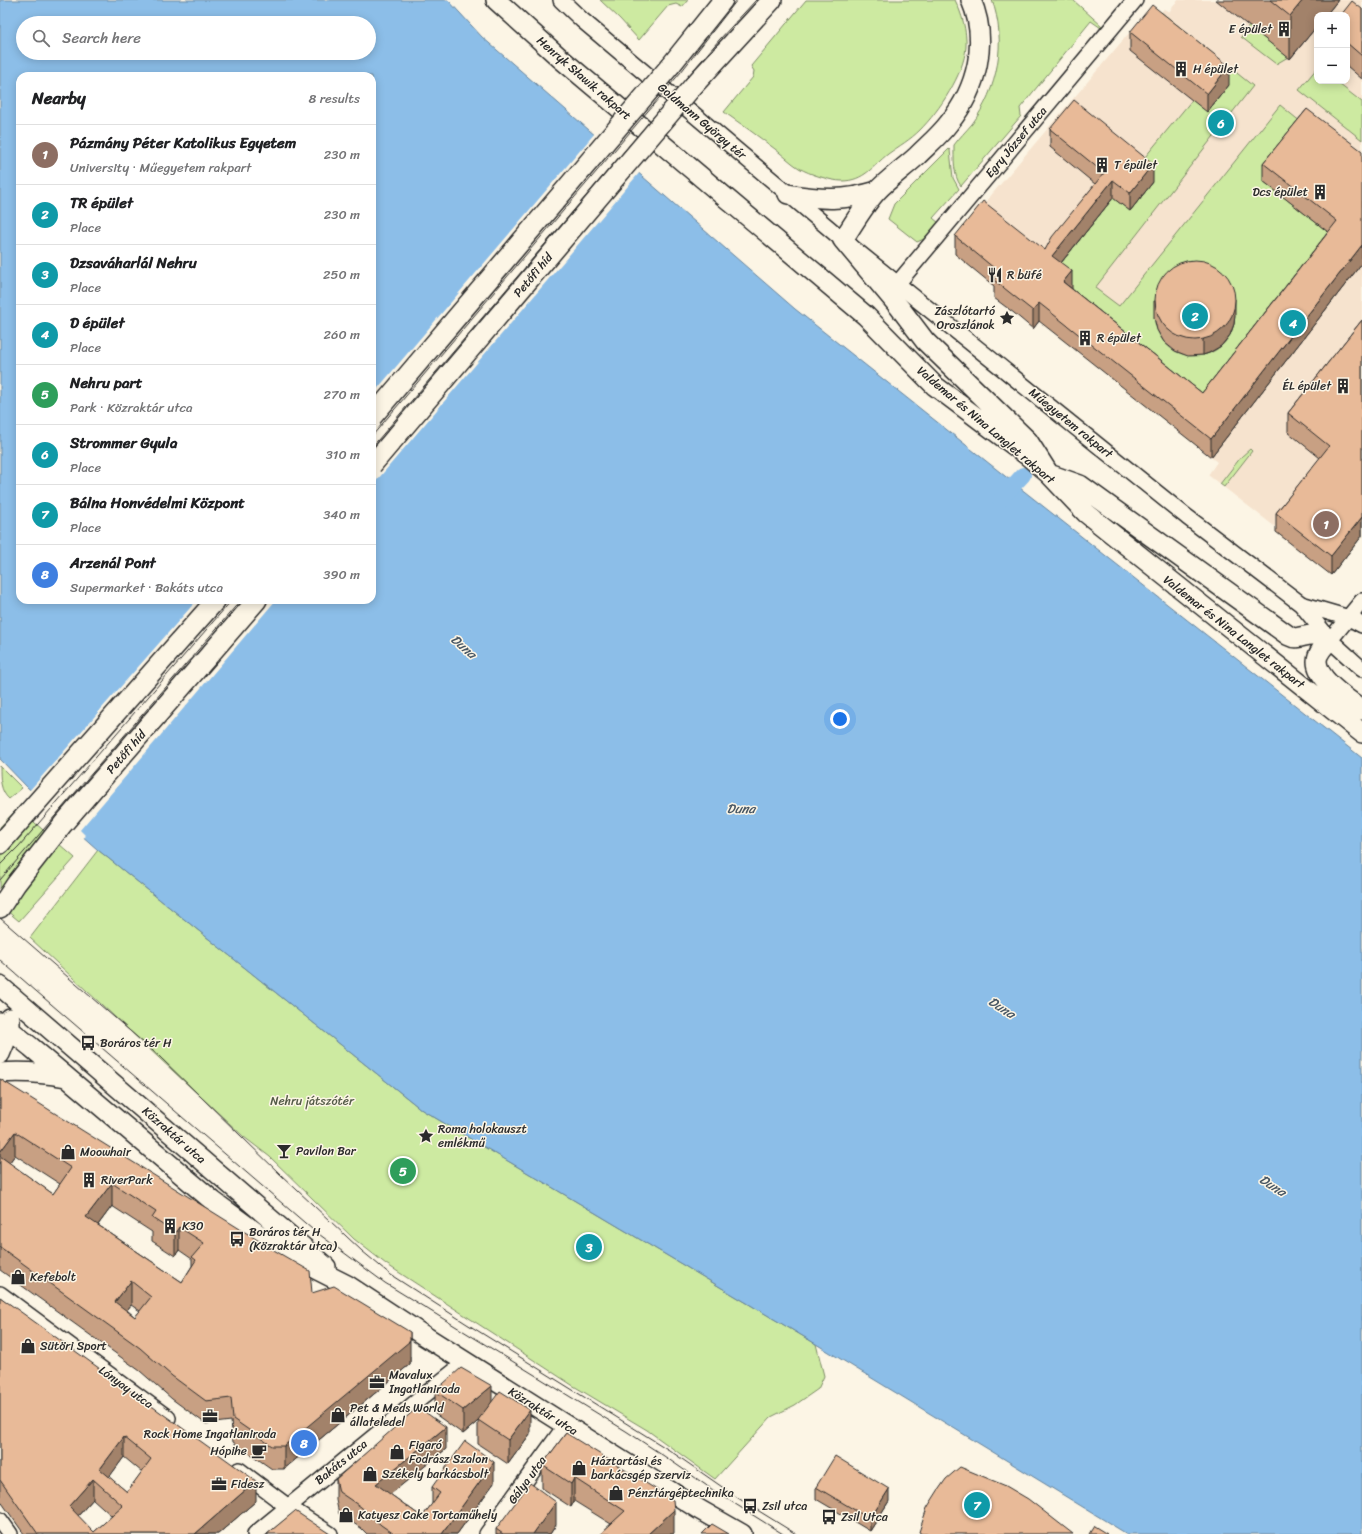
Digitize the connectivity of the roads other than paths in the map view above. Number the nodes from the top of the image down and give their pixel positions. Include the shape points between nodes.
1 (496, 0) edge
2 (561, 0) edge
3 (723, 0) edge
4 (772, 0) edge
5 (971, 0) edge
6 (1135, 0) edge
7 (673, 154) joint
8 (877, 191) junction
9 (788, 194) junction
10 (843, 240) junction
11 (898, 283) junction
12 (376, 412) edge
13 (376, 460) edge
14 (1049, 474) junction
15 (1362, 601) edge
16 (212, 604) edge
17 (254, 604) edge
18 (1301, 604) junction
19 (1348, 618) junction
20 (1362, 625) edge
21 (1330, 640) junction
22 (1362, 669) edge
23 (1362, 710) edge
24 (1362, 732) edge
25 (0, 844) edge
26 (0, 908) edge
27 (2, 988) edge
28 (48, 1026) junction
29 (3, 1030) edge
30 (0, 1054) edge
31 (0, 1073) edge
32 (66, 1077) junction
33 (347, 1285) junction
34 (0, 1294) edge
35 (466, 1362) junction
36 (566, 1425) junction
37 (179, 1426) edge
38 (230, 1464) edge
39 (288, 1506) junction
40 (0, 1520) edge
41 (10, 1534) edge
42 (255, 1534) edge
43 (330, 1534) edge
44 (487, 1534) edge
45 (742, 1534) edge

1 - 7 main road, Henryk Sławik rakpart
2 - 9 street, Goldmann György tér
3 - 12 main road, bridge via 671,65
4 - 13 main road, Petőfi híd, bridge via 694,85
5 - 8 main road via 978,21 980,53 966,97 936,138
6 - 11 street, Egry József utca
7 - 14 main road, Valdemar és Nina Langlet rakpart via 866,316 935,386
8 - 9 main road via 862,196 827,199
8 - 10 main road
9 - 10 street, Goldmann György tér
10 - 11 street, Műegyetem rakpart
10 - 14 main road via 925,341 1028,441
11 - 18 street, Műegyetem rakpart via 1187,517
14 - 21 main road via 1080,485 1294,639 1315,635
14 - 24 main road, Valdemar és Nina Langlet rakpart via 1082,510 1110,534
15 - 19 street
16 - 25 main road
17 - 26 main road, Petőfi híd via 63,824
18 - 19 street, Műegyetem rakpart
18 - 21 street, Műegyetem rakpart
19 - 20 street, Műegyetem rakpart
19 - 21 street
21 - 22 street, Műegyetem rakpart
21 - 23 main road via 1316,660 1318,672
27 - 28 main road, Közraktár utca
27 - 29 main road via 10,1009
28 - 29 main road
28 - 33 main road, Közraktár utca
29 - 30 main road
29 - 32 main road, Közraktár utca
31 - 32 main road via 42,1073
32 - 33 main road, Közraktár utca via 213,1201 284,1254
33 - 35 main road, Közraktár utca
34 - 37 street, Lónyay utca
35 - 36 main road, Közraktár utca
35 - 39 street, Bakáts utca
36 - 44 street, Gálya utca
36 - 45 main road, Közraktár utca via 713,1524
38 - 39 street
39 - 42 street, Bakáts utca
39 - 43 street
40 - 41 street

